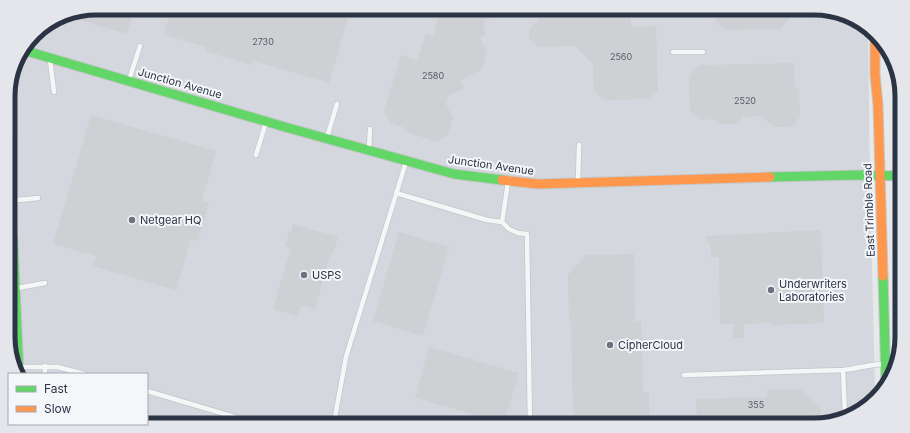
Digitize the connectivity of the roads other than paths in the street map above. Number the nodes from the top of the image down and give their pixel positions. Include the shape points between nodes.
1 (875, 44) edge
2 (140, 46) dead end
3 (29, 52) edge
4 (673, 52) dead end
5 (703, 52) dead end
6 (50, 57) junction
7 (129, 80) junction
8 (54, 92) dead end
9 (337, 104) dead end
10 (266, 121) junction
11 (370, 129) dead end
12 (326, 139) junction
13 (579, 145) dead end
14 (369, 151) junction
15 (256, 155) dead end
16 (406, 162) junction
17 (880, 176) junction
18 (895, 176) edge
19 (508, 180) junction
20 (578, 183) junction
21 (396, 193) junction
22 (38, 198) dead end
23 (15, 201) edge
24 (502, 222) junction
25 (45, 284) dead end
26 (15, 288) joint
27 (15, 337) edge
28 (886, 364) junction
29 (44, 366) junction
30 (22, 369) edge
31 (843, 370) junction
32 (45, 373) edge
33 (80, 373) edge
34 (886, 374) edge
35 (684, 376) dead end
36 (148, 392) edge
37 (845, 412) edge
38 (238, 418) edge
39 (338, 418) edge
40 (530, 418) edge

1 - 17 main road, East Trimble Road
2 - 7 lane
3 - 6 main road, Junction Avenue
4 - 5 lane
6 - 7 main road, Junction Avenue
6 - 8 lane
7 - 10 main road, Junction Avenue
9 - 12 lane
10 - 12 main road, Junction Avenue
10 - 15 lane
11 - 14 lane
12 - 14 main road, Junction Avenue
13 - 20 lane
14 - 16 main road, Junction Avenue
16 - 19 main road, Junction Avenue via 454,174
16 - 21 lane
17 - 18 main road, Junction Avenue
17 - 20 main road, Junction Avenue
17 - 28 main road, East Trimble Road
19 - 20 main road, Junction Avenue via 538,184
19 - 24 lane
21 - 24 lane via 487,220
21 - 39 lane via 346,357 335,417
22 - 23 lane
24 - 40 lane via 509,229 527,234
25 - 26 lane
26 - 27 main road
28 - 31 lane
28 - 34 main road, East Trimble Road
29 - 30 lane
29 - 32 lane
29 - 33 lane
31 - 35 lane
31 - 37 lane
36 - 38 lane

